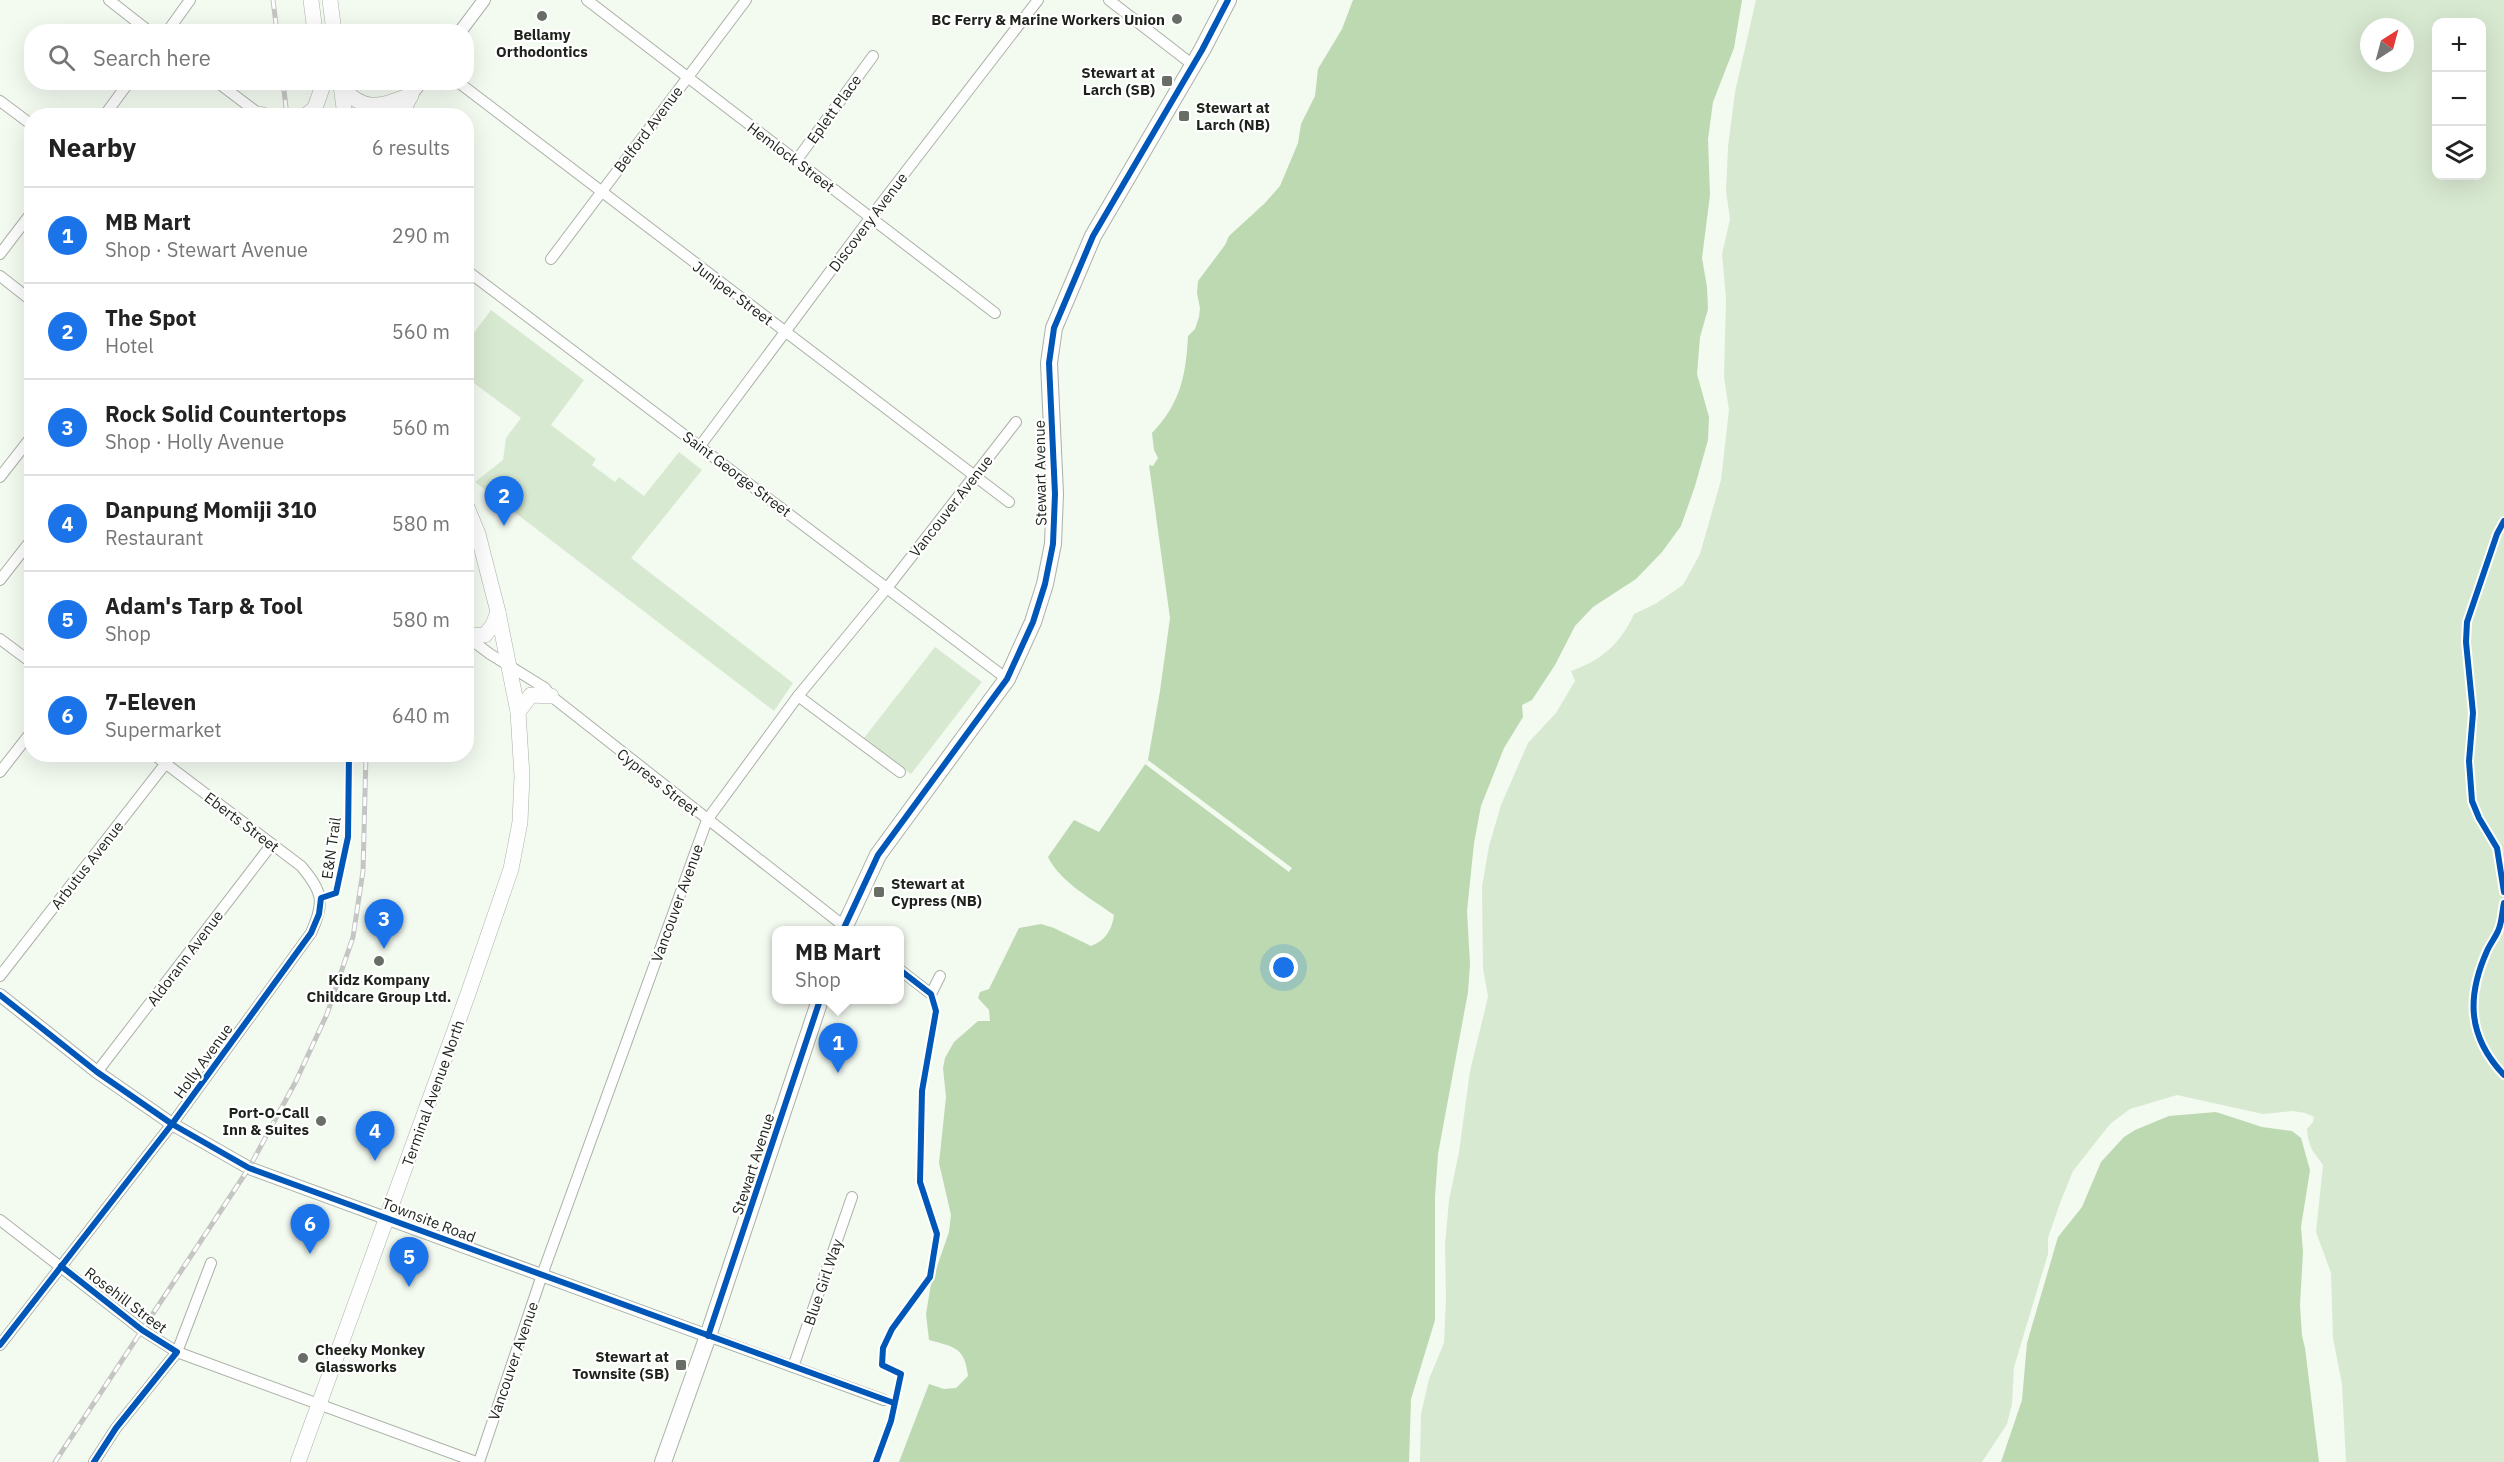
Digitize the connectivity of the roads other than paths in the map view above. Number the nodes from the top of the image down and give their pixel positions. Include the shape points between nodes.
1 (108, 0) edge
2 (190, 0) edge
3 (311, 0) edge
4 (330, 0) edge
5 (484, 0) edge
6 (587, 0) edge
7 (746, 0) edge
8 (1038, 0) edge
9 (1109, 0) edge
10 (1228, 0) edge
11 (140, 24) edge
12 (173, 24) edge
13 (314, 24) edge
14 (333, 24) edge
15 (466, 24) edge
16 (873, 56) dead end
17 (1193, 65) junction
18 (687, 78) junction
19 (123, 90) edge
20 (228, 90) edge
21 (320, 90) edge
22 (323, 90) edge
23 (342, 90) edge
24 (346, 90) edge
25 (415, 90) edge
26 (468, 90) edge
27 (411, 95) junction
28 (0, 101) edge
29 (110, 108) edge
30 (252, 108) edge
31 (315, 108) edge
32 (325, 108) edge
33 (344, 108) edge
34 (396, 108) edge
35 (404, 108) edge
36 (24, 119) edge
37 (796, 161) junction
38 (601, 193) junction
39 (870, 218) junction
40 (24, 222) edge
41 (0, 254) edge
42 (551, 259) dead end
43 (0, 276) edge
44 (474, 276) edge
45 (24, 295) edge
46 (995, 313) dead end
47 (785, 332) junction
48 (1016, 422) dead end
49 (24, 446) edge
50 (700, 446) junction
51 (974, 476) junction
52 (0, 477) edge
53 (1009, 502) dead end
54 (474, 525) edge
55 (24, 549) edge
56 (0, 580) edge
57 (887, 588) junction
58 (498, 612) junction
59 (474, 636) edge
60 (0, 639) edge
61 (474, 641) edge
62 (24, 657) edge
63 (509, 665) junction
64 (1007, 679) junction
65 (551, 696) junction
66 (798, 696) junction
67 (518, 712) junction
68 (24, 741) edge
69 (163, 762) edge
70 (166, 764) junction
71 (0, 772) edge
72 (900, 772) dead end
73 (707, 820) junction
74 (272, 844) junction
75 (321, 898) joint
76 (841, 926) edge
77 (846, 926) edge
78 (904, 973) edge
79 (0, 976) edge
80 (940, 976) dead end
81 (0, 995) edge
82 (818, 1004) edge
83 (98, 1072) junction
84 (172, 1124) junction
85 (852, 1197) dead end
86 (388, 1217) junction
87 (0, 1220) edge
88 (211, 1263) dead end
89 (62, 1266) junction
90 (542, 1275) junction
91 (708, 1336) junction
92 (0, 1345) edge
93 (177, 1352) junction
94 (793, 1367) junction
95 (884, 1400) dead end
96 (320, 1404) junction
97 (94, 1462) edge
98 (298, 1462) edge
99 (478, 1462) edge
100 (663, 1462) edge

1 - 11 street
2 - 12 street
3 - 13 main road
4 - 14 main road
5 - 15 street
6 - 18 street, Hemlock Street
7 - 18 street, Belford Avenue
8 - 39 street, Discovery Avenue
9 - 17 street
10 - 17 highway, Stewart Avenue
16 - 37 street, Eplett Place
17 - 64 highway, Stewart Avenue via 1093,237 1054,328 1049,363 1055,494 1053,544 1046,584
18 - 37 street, Hemlock Street
18 - 38 street, Belford Avenue
19 - 29 street
20 - 30 street
21 - 31 main road
22 - 32 main road
23 - 33 main road
24 - 27 main road via 357,101 380,107
25 - 27 street
26 - 38 street, Juniper Street
27 - 34 street
27 - 35 main road
28 - 36 street
37 - 39 street, Hemlock Street
38 - 42 street, Belford Avenue
38 - 47 street, Juniper Street
39 - 46 street, Hemlock Street
39 - 47 street, Discovery Avenue
40 - 41 street
43 - 45 street
44 - 50 street, Saint George Street
47 - 50 street, Discovery Avenue
47 - 51 street, Juniper Street
48 - 51 street, Vancouver Avenue
49 - 52 street
50 - 57 street, Saint George Street
51 - 53 street, Juniper Street
51 - 57 street, Vancouver Avenue
54 - 58 main road, Terminal Avenue North
55 - 56 street
57 - 64 street, Saint George Street
57 - 66 street, Vancouver Avenue
58 - 59 main road via 485,635
58 - 63 main road, Terminal Avenue North
60 - 62 street
61 - 63 street, Cypress Street
63 - 65 street, Cypress Street
63 - 67 main road, Terminal Avenue North
64 - 77 highway, Stewart Avenue via 879,855
65 - 67 main road via 531,696
65 - 73 street, Cypress Street
66 - 72 street
66 - 73 street, Vancouver Avenue
67 - 86 main road, Terminal Avenue North via 520,822 511,869
68 - 71 street
69 - 70 street, Eberts Street
70 - 74 street, Eberts Street
70 - 79 street, Arbutus Avenue
73 - 76 street, Cypress Street
73 - 90 street, Vancouver Avenue
74 - 75 street, Eberts Street via 301,866
74 - 83 street, Aldorann Avenue
75 - 84 street, Holly Avenue via 311,933
78 - 80 street via 931,994
81 - 83 street, Townsite Road
82 - 91 highway, Stewart Avenue
83 - 84 street, Townsite Road
84 - 86 street, Townsite Road via 249,1168
84 - 89 street, Holly Avenue
85 - 94 street, Blue Girl Way
86 - 90 street, Townsite Road
86 - 96 main road, Terminal Avenue North
87 - 89 street, Rosehill Street
88 - 93 street
89 - 92 street, Holly Avenue
89 - 93 street, Rosehill Street via 142,1330
90 - 91 street, Townsite Road
90 - 99 street, Vancouver Avenue
91 - 94 street, Townsite Road
91 - 100 highway, Stewart Avenue
93 - 96 street, Rosehill Street
93 - 97 street
94 - 95 street, Townsite Road
96 - 98 main road, Terminal Avenue North
96 - 99 street, Rosehill Street

